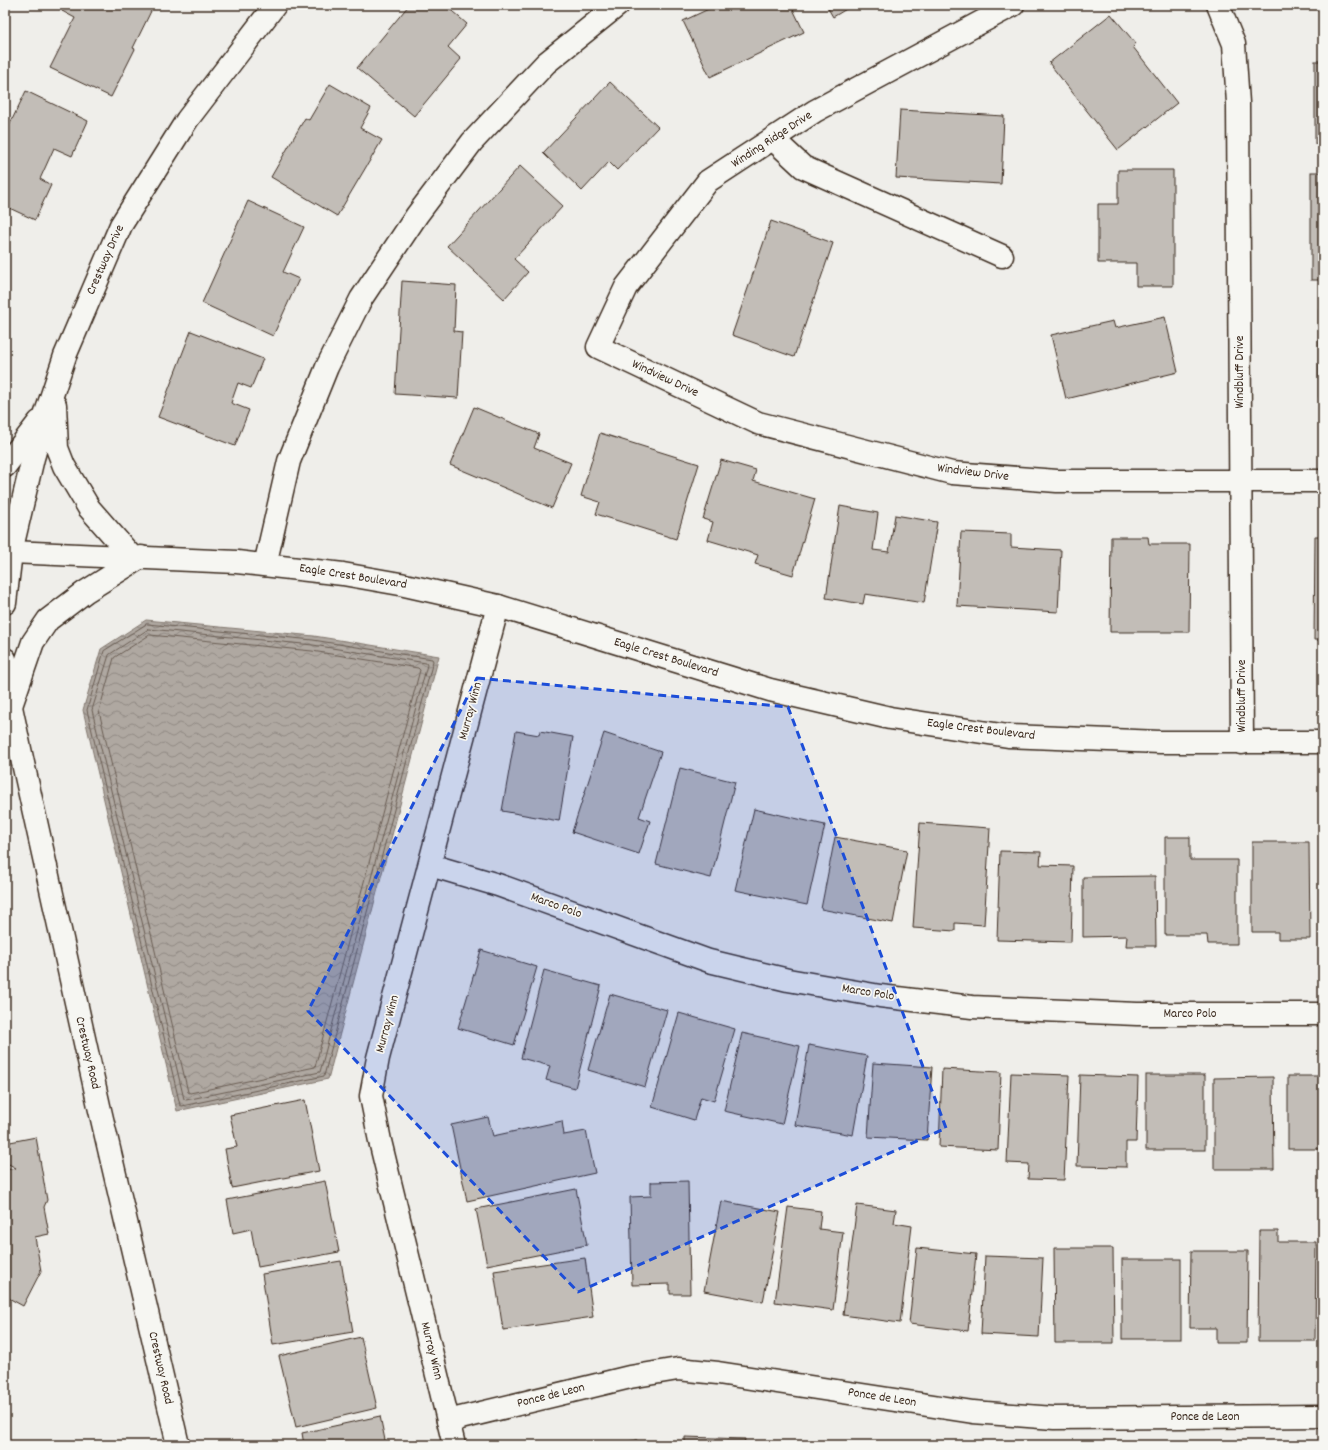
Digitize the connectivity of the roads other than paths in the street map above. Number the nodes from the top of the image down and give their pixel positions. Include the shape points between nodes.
1 (275, 5) edge
2 (618, 5) edge
3 (1013, 5) edge
4 (1218, 5) edge
5 (773, 139) junction
6 (1002, 256) dead end
7 (598, 347) joint
8 (54, 389) junction
9 (46, 413) junction
10 (5, 466) edge
11 (1240, 481) junction
12 (1323, 481) edge
13 (7, 552) edge
14 (137, 557) junction
15 (265, 565) junction
16 (5, 603) edge
17 (498, 606) junction
18 (5, 659) edge
19 (10, 709) edge
20 (1323, 742) edge
21 (1242, 743) junction
22 (430, 865) junction
23 (1323, 1014) edge
24 (1323, 1416) edge
25 (448, 1421) junction
26 (178, 1445) edge
27 (454, 1445) edge

1 - 8 street, Crestway Drive via 187,120 121,225 65,356
2 - 15 street via 546,63 472,142 417,215 361,299 327,367 288,461
3 - 5 street, Winding Ridge Drive via 815,111
4 - 11 street, Windbluff Drive via 1234,44 1238,103
5 - 6 street via 803,167
5 - 7 street, Winding Ridge Drive via 708,181 626,287
7 - 11 street, Windview Drive via 758,423 952,473 1057,481
8 - 9 street, Crestway Drive
8 - 14 street via 57,448 64,466 89,508
9 - 10 street
9 - 13 street, Crestway Drive
11 - 12 street, Windview Drive
11 - 21 street, Windbluff Drive
13 - 14 street, Eagle Crest Boulevard
13 - 16 street
14 - 15 street, Eagle Crest Boulevard
14 - 19 street via 48,620 33,642
15 - 17 street, Eagle Crest Boulevard via 400,584
17 - 21 street, Eagle Crest Boulevard via 770,690 890,718 1008,736
17 - 22 street, Murray Winn
18 - 19 street, Crestway Road
19 - 26 street, Crestway Road
20 - 21 street, Eagle Crest Boulevard
22 - 23 street, Marco Polo via 498,885 709,961 788,980 880,996 972,1007 1105,1013
22 - 25 street, Murray Winn via 378,1058 371,1096
24 - 25 street, Ponce de Leon via 1054,1418 988,1414 678,1369 630,1377
25 - 27 street, Murray Winn

